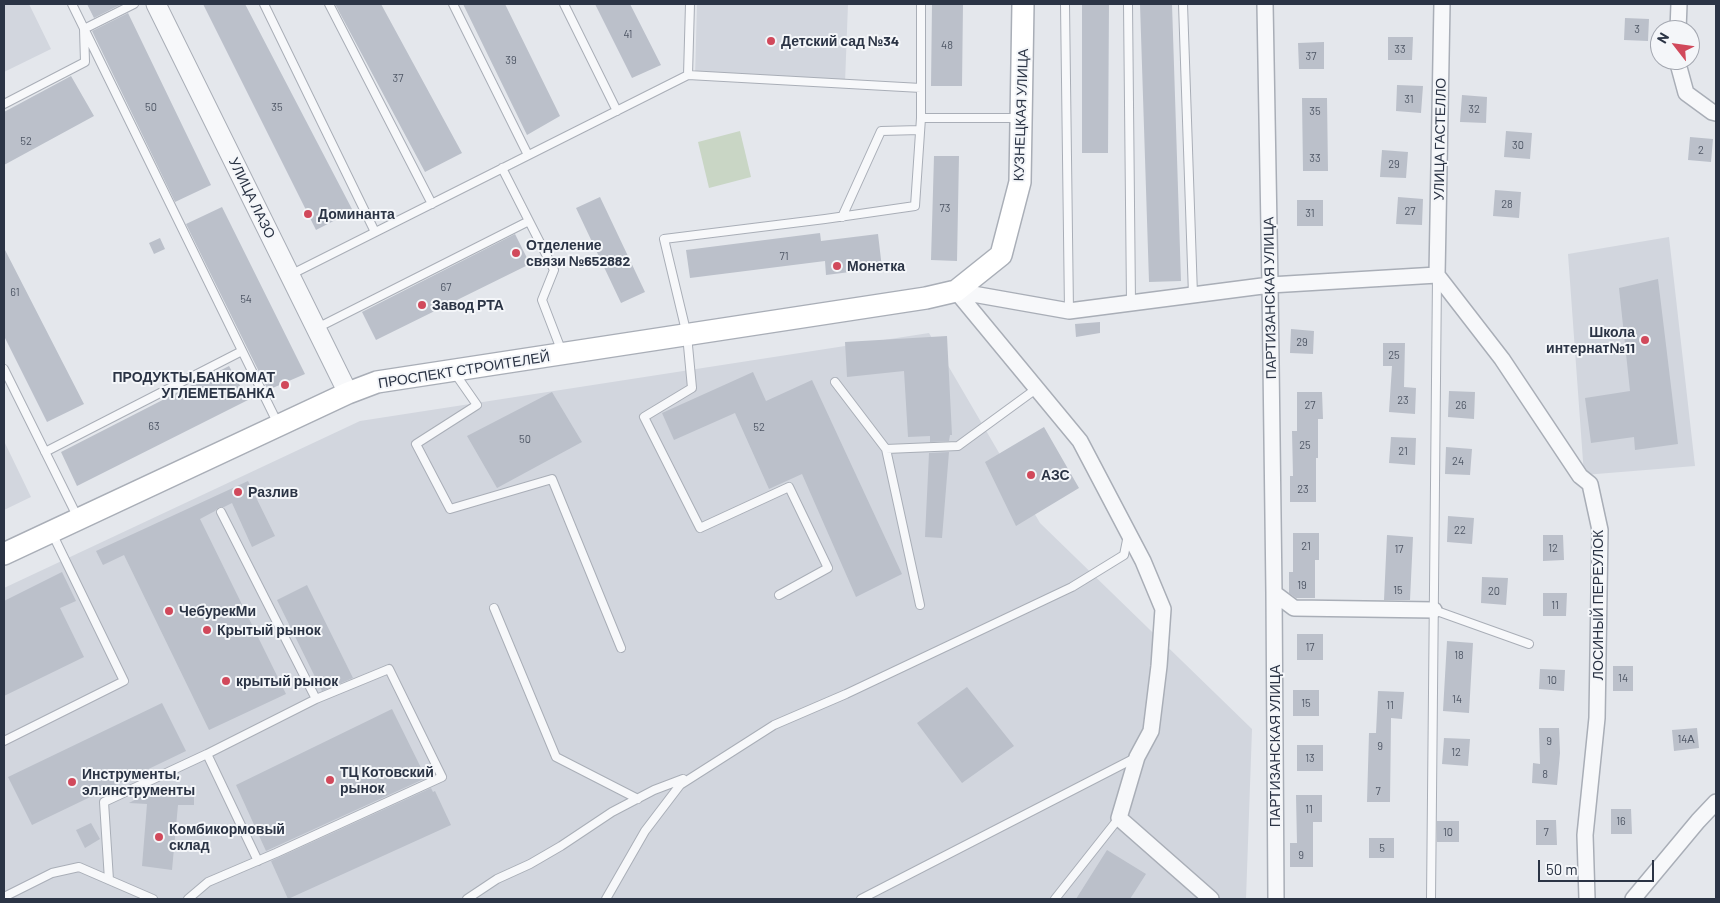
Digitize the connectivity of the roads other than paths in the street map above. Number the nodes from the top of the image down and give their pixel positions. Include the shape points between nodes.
1 (72, 4) edge
2 (134, 4) edge
3 (156, 4) edge
4 (264, 4) edge
5 (329, 4) edge
6 (454, 4) edge
7 (564, 4) edge
8 (690, 4) edge
9 (921, 4) edge
10 (1023, 4) edge
11 (1064, 4) edge
12 (1128, 4) edge
13 (1182, 4) edge
14 (1265, 4) edge
15 (1442, 4) edge
16 (1679, 4) edge
17 (1678, 20) edge
18 (84, 29) junction
19 (1680, 70) edge
20 (688, 75) junction
21 (921, 88) junction
22 (4, 104) edge
23 (617, 111) junction
24 (1716, 113) edge
25 (920, 118) junction
26 (1022, 118) junction
27 (920, 130) junction
28 (528, 155) junction
29 (502, 168) junction
30 (432, 204) junction
31 (842, 217) junction
32 (529, 221) junction
33 (375, 232) junction
34 (290, 274) junction
35 (1437, 275) junction
36 (1270, 285) junction
37 (956, 291) junction
38 (1193, 295) junction
39 (926, 298) joint
40 (1131, 303) junction
41 (1068, 311) junction
42 (316, 328) junction
43 (687, 335) junction
44 (242, 351) junction
45 (562, 354) junction
46 (4, 369) edge
47 (453, 370) junction
48 (835, 382) dead end
49 (1036, 389) junction
50 (348, 393) junction
51 (278, 425) junction
52 (886, 449) junction
53 (45, 452) junction
54 (221, 512) dead end
55 (78, 518) junction
56 (51, 532) junction
57 (1128, 533) junction
58 (4, 554) edge
59 (1274, 593) junction
60 (779, 595) dead end
61 (920, 605) dead end
62 (494, 608) dead end
63 (1434, 610) junction
64 (1529, 644) dead end
65 (621, 648) dead end
66 (316, 699) junction
67 (4, 741) edge
68 (208, 754) junction
69 (1137, 757) junction
70 (699, 773) junction
71 (638, 799) junction
72 (1716, 802) edge
73 (1118, 818) junction
74 (258, 861) junction
75 (109, 880) junction
76 (4, 896) edge
77 (153, 899) edge
78 (188, 899) edge
79 (467, 899) edge
80 (606, 899) edge
81 (861, 899) edge
82 (1055, 899) edge
83 (1211, 899) edge
84 (1276, 899) edge
85 (1431, 899) edge
86 (1587, 899) edge
87 (1633, 899) edge

1 - 18 lane
2 - 18 lane
3 - 34 street, УЛИЦА ЛАЗО
4 - 33 lane
5 - 30 lane
6 - 28 lane
7 - 23 lane
8 - 20 lane
9 - 21 lane
10 - 26 main road, КУЗНЕЦКАЯ УЛИЦА
11 - 41 lane
12 - 40 lane
13 - 38 lane
14 - 36 street, ПАРТИЗАНСКАЯ УЛИЦА
15 - 35 street, УЛИЦА ГАСТЕЛЛО
16 - 17 street
18 - 22 lane via 85,62
18 - 44 lane
19 - 24 street via 1686,92
20 - 21 lane
20 - 23 lane
21 - 25 lane
23 - 28 lane
25 - 26 lane
25 - 27 lane
26 - 37 main road, КУЗНЕЦКАЯ УЛИЦА via 1020,182 1002,255
27 - 31 lane via 881,131
27 - 31 lane via 915,206
28 - 29 lane
29 - 30 lane
29 - 32 lane
30 - 33 lane
31 - 43 lane via 664,239
32 - 42 lane
32 - 45 lane via 554,270 542,300
33 - 34 lane
34 - 42 street, УЛИЦА ЛАЗО
35 - 36 street
35 - 63 lane
35 - 86 street, ЛОСИНЫЙ ПЕРЕУЛОК via 1502,359 1580,476 1590,484 1600,530 1600,550 1597,718 1585,835
36 - 38 street
36 - 59 street, ПАРТИЗАНСКАЯ УЛИЦА
37 - 39 main road, КУЗНЕЦКАЯ УЛИЦА
37 - 41 street
37 - 49 street
38 - 40 street
39 - 43 main road, ПРОСПЕКТ СТРОИТЕЛЕЙ
40 - 41 street
42 - 50 street, УЛИЦА ЛАЗО
43 - 45 main road, ПРОСПЕКТ СТРОИТЕЛЕЙ
43 - 60 lane via 692,388 644,417 700,528 789,487 828,568
44 - 51 lane
44 - 53 lane
45 - 47 main road, ПРОСПЕКТ СТРОИТЕЛЕЙ
46 - 53 lane
47 - 50 main road, ПРОСПЕКТ СТРОИТЕЛЕЙ via 377,382
47 - 65 lane via 477,405 416,444 450,509 552,479
48 - 52 lane
49 - 52 lane via 958,446
49 - 57 street via 1080,441
50 - 51 main road, ПРОСПЕКТ СТРОИТЕЛЕЙ
51 - 55 main road, ПРОСПЕКТ СТРОИТЕЛЕЙ
52 - 61 lane
53 - 55 lane
54 - 66 lane
55 - 56 main road, ПРОСПЕКТ СТРОИТЕЛЕЙ
56 - 58 main road, ПРОСПЕКТ СТРОИТЕЛЕЙ
56 - 67 lane via 124,680
57 - 69 street via 1163,609 1151,731
57 - 70 lane via 1124,555 1072,587 774,725
59 - 63 street via 1294,608
59 - 84 street, ПАРТИЗАНСКАЯ УЛИЦА
62 - 71 lane via 556,757
63 - 64 lane
63 - 85 lane
66 - 68 lane
66 - 74 lane via 389,668 442,777
68 - 74 lane
68 - 75 lane via 104,802
69 - 73 street
69 - 81 lane
70 - 71 lane
70 - 80 lane via 680,785 645,831
71 - 79 lane via 530,864 497,878
72 - 87 street
73 - 82 lane
73 - 83 street
74 - 78 lane via 208,882
75 - 76 lane via 79,867 52,873
75 - 77 lane

